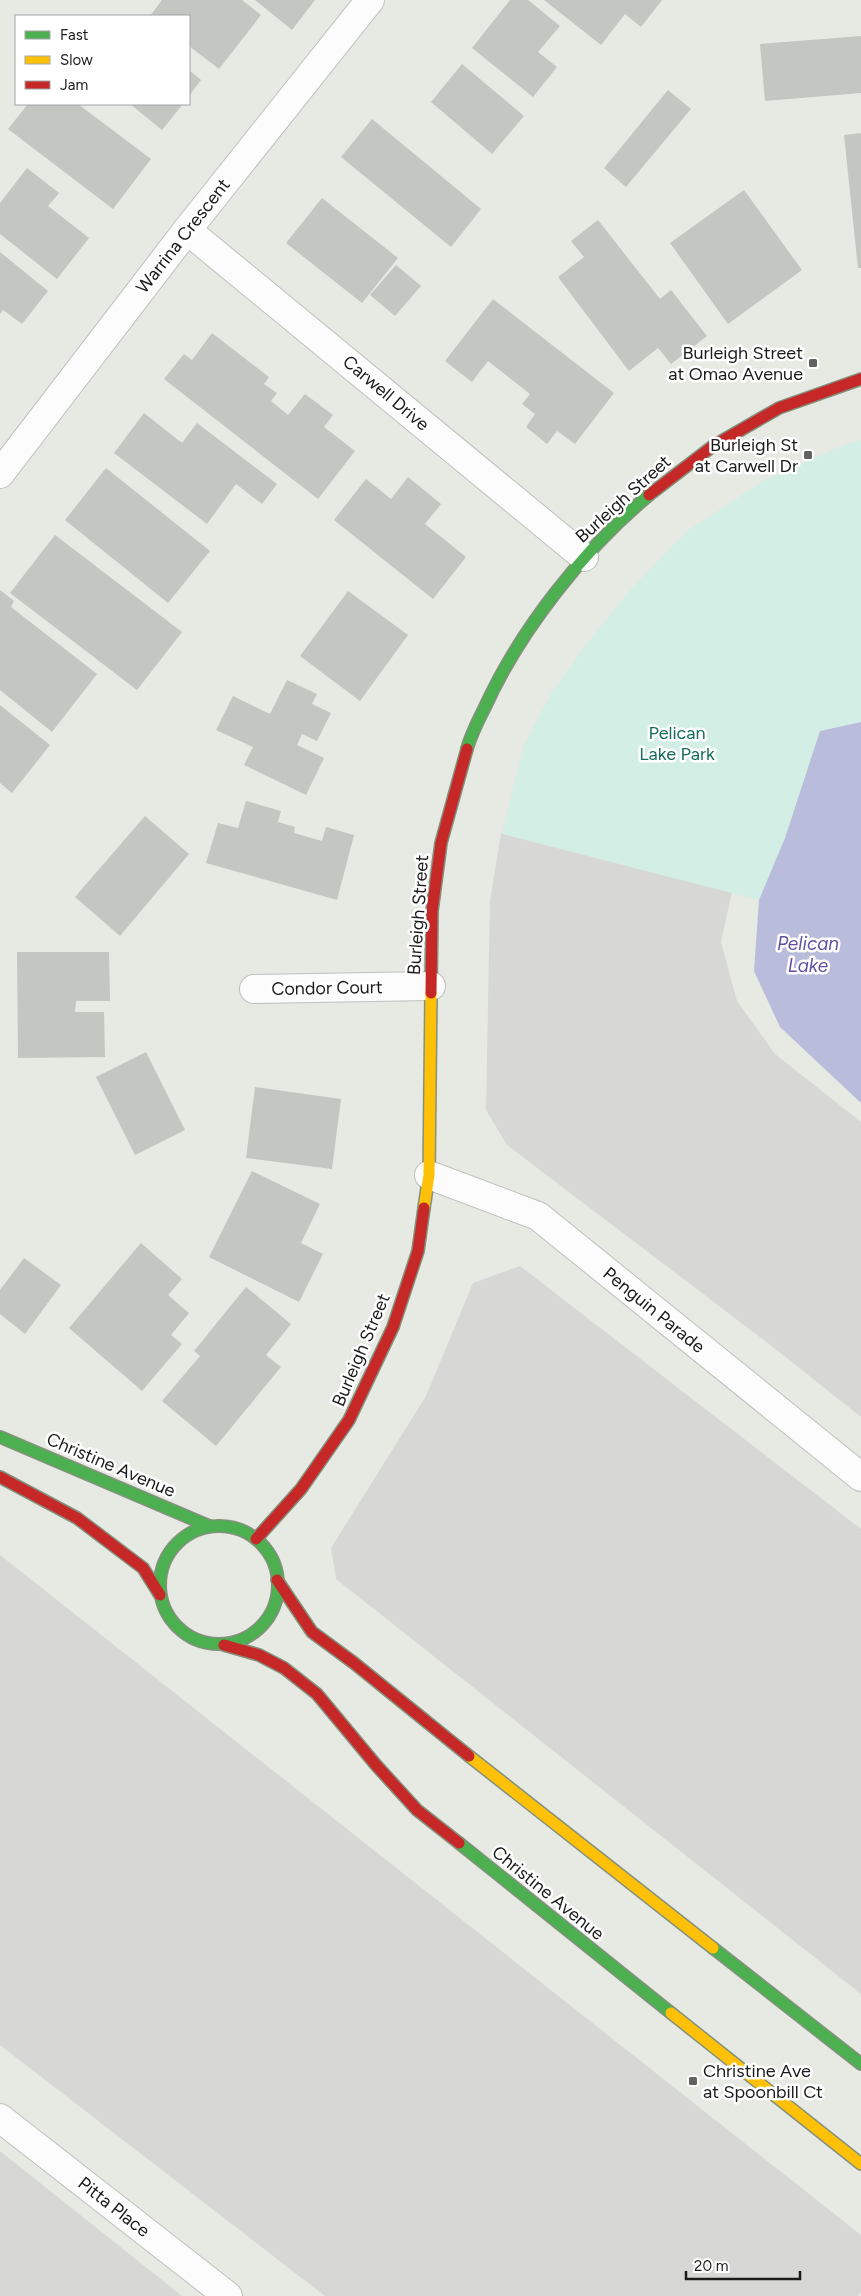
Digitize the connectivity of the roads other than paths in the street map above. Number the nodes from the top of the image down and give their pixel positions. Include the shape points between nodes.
1 (370, 0) edge
2 (187, 230) junction
3 (861, 379) edge
4 (0, 474) edge
5 (584, 557) junction
6 (431, 986) junction
7 (254, 989) dead end
8 (429, 1175) junction
9 (0, 1437) edge
10 (0, 1476) edge
11 (861, 1478) edge
12 (209, 1526) junction
13 (256, 1539) junction
14 (277, 1580) junction
15 (160, 1595) junction
16 (224, 1645) junction
17 (861, 2064) edge
18 (0, 2118) edge
19 (861, 2164) edge
20 (228, 2296) edge

1 - 2 street, Warrina Crescent
2 - 4 street, Warrina Crescent
2 - 5 street, Carwell Drive
3 - 5 street, Burleigh Street via 779,408 713,446 626,514
5 - 6 street, Burleigh Street via 520,643 494,687 470,740 441,843 432,911
6 - 7 street, Condor Court
6 - 8 street, Burleigh Street
8 - 11 street, Penguin Parade via 538,1216
8 - 13 street, Burleigh Street via 418,1252 394,1327 349,1420 301,1489
9 - 12 street, Christine Avenue
10 - 15 street via 77,1518 143,1568
12 - 13 street via 240,1529
12 - 15 street via 194,1530 171,1549 160,1572
13 - 14 street via 272,1559
14 - 16 street via 275,1605 267,1620 249,1637
14 - 17 street via 312,1632
15 - 16 street via 166,1614 183,1633 200,1642
16 - 19 street, Christine Avenue via 259,1655 284,1668 317,1694 417,1810
18 - 20 street, Pitta Place

